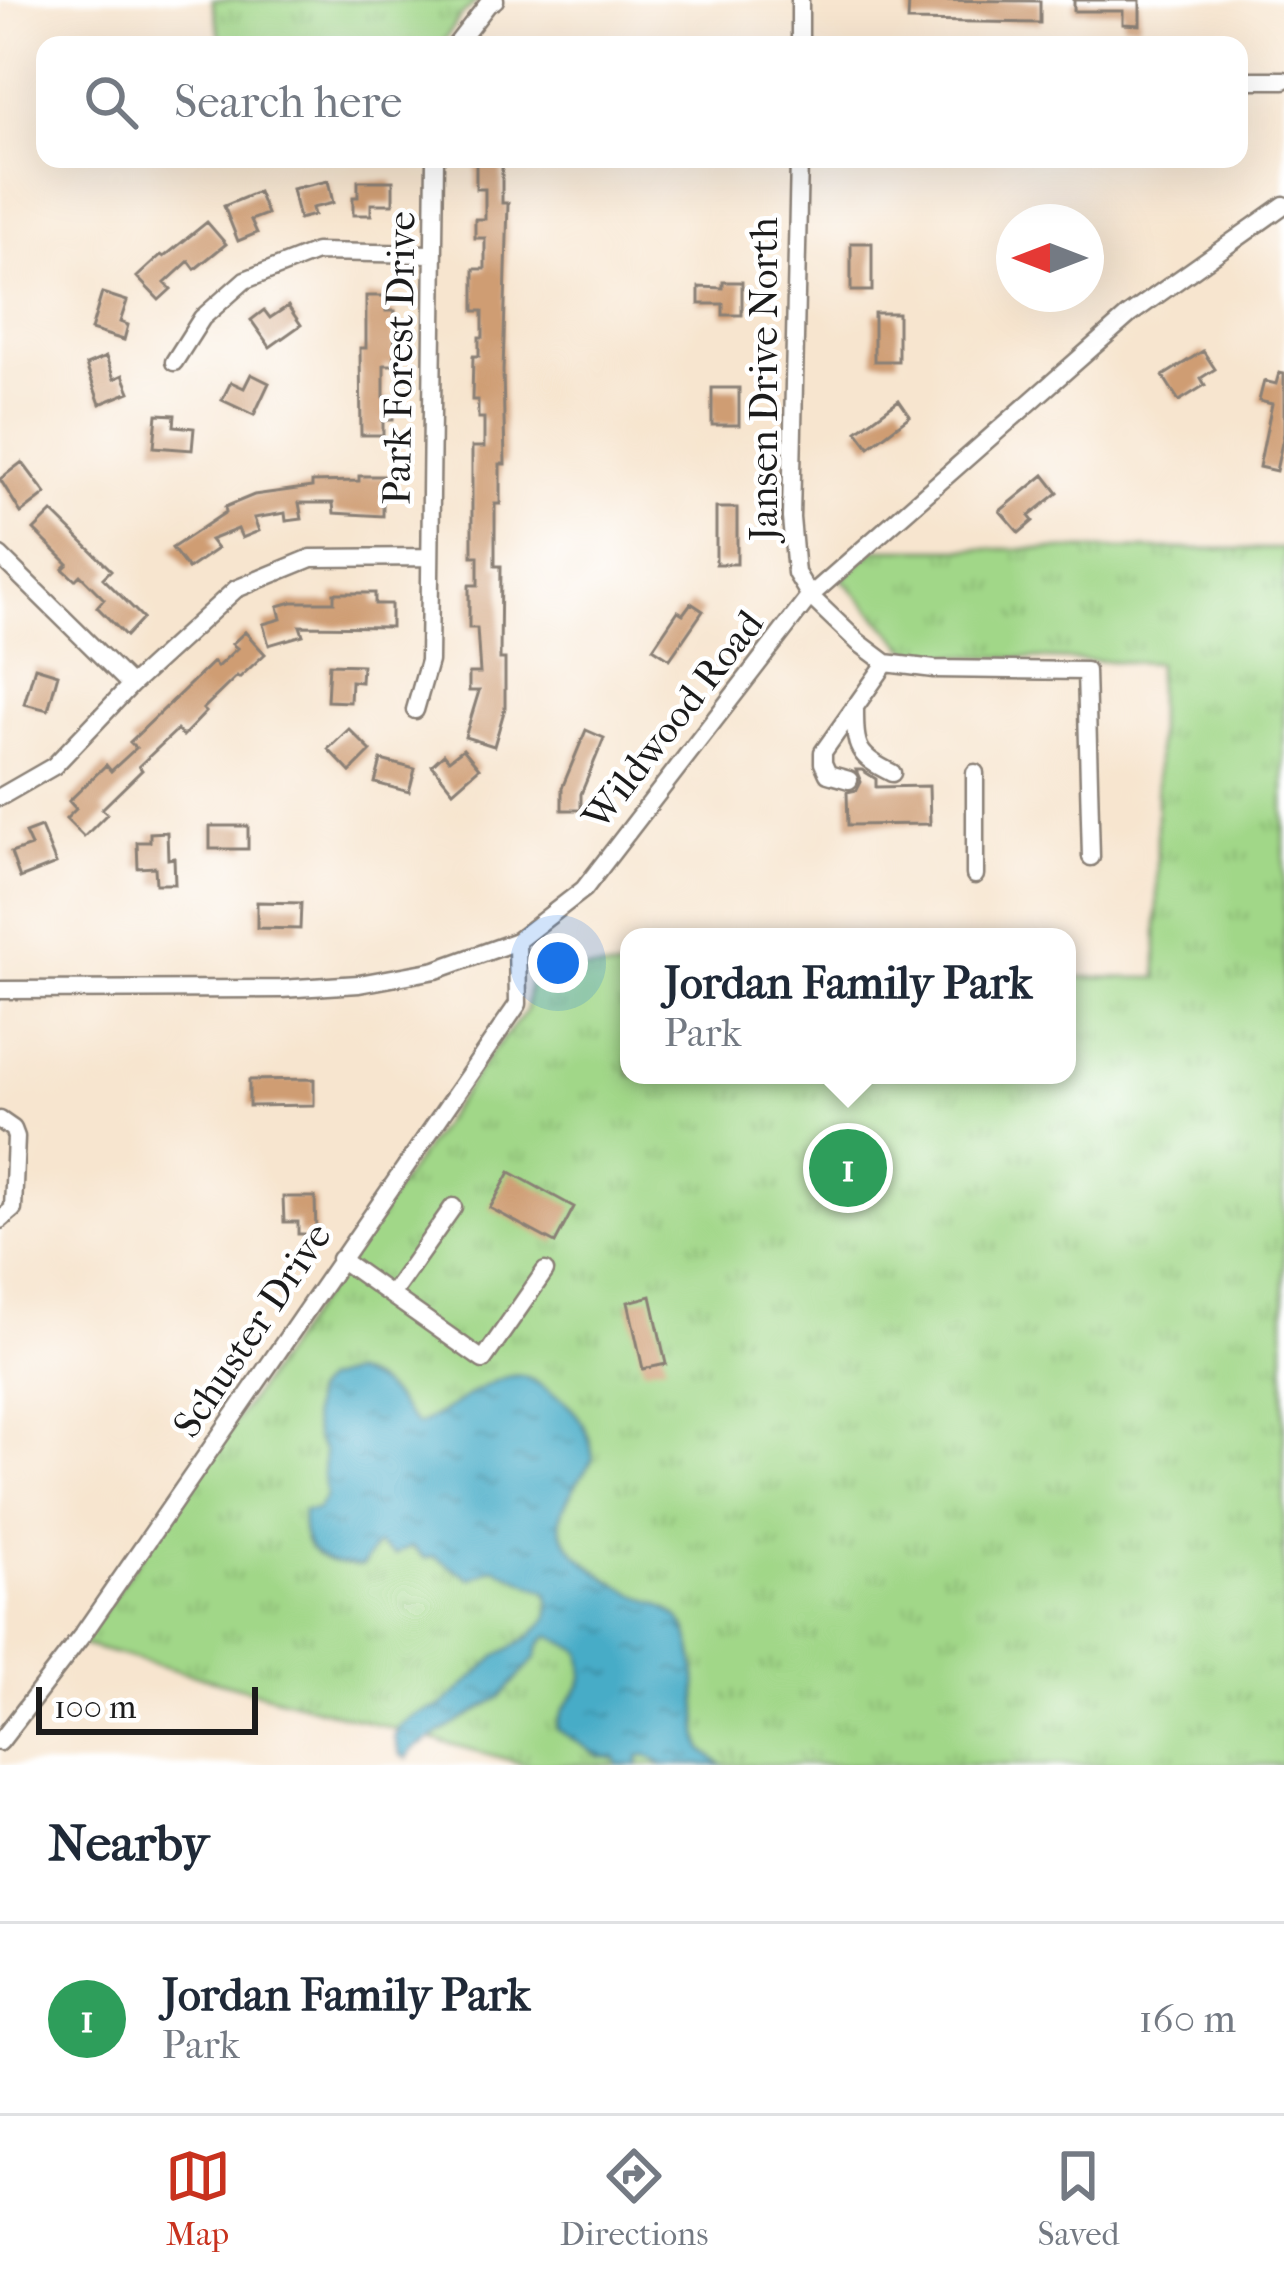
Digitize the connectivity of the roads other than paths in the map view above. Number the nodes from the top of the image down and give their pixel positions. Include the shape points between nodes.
1 (495, 0) edge
2 (800, 0) edge
3 (463, 36) edge
4 (800, 36) edge
5 (1248, 80) edge
6 (1284, 80) edge
7 (435, 168) edge
8 (799, 168) edge
9 (1284, 206) edge
10 (432, 254) junction
11 (174, 362) dead end
12 (0, 556) edge
13 (430, 557) junction
14 (810, 596) junction
15 (886, 662) junction
16 (131, 685) junction
17 (855, 709) junction
18 (415, 710) dead end
19 (892, 773) dead end
20 (974, 773) dead end
21 (849, 780) dead end
22 (0, 797) edge
23 (1091, 856) dead end
24 (974, 874) dead end
25 (517, 941) junction
26 (0, 991) edge
27 (0, 1120) edge
28 (453, 1207) dead end
29 (0, 1220) edge
30 (340, 1259) junction
31 (545, 1271) dead end
32 (391, 1295) junction
33 (0, 1742) edge

1 - 3 street
2 - 4 street
5 - 6 street
7 - 10 street, Park Forest Drive
8 - 14 street, Jansen Drive North via 791,518 796,574
9 - 14 street, Wildwood Road via 1129,315
10 - 11 street via 316,252 245,280 202,318
10 - 13 street, Park Forest Drive
12 - 16 street
13 - 16 street via 311,558 236,589
13 - 18 street, Park Forest Drive via 429,661
14 - 15 street
14 - 25 street, Wildwood Road via 584,890
15 - 17 street
15 - 23 street via 1086,671
16 - 22 street via 54,766
17 - 19 street via 860,750
17 - 21 street via 823,752 828,774
20 - 24 street
25 - 26 street, Wildwood Road via 436,970 359,984
25 - 30 street, Schuster Drive via 518,1004
27 - 29 street via 16,1138 13,1209
28 - 32 street
30 - 32 street
30 - 33 street, Schuster Drive
31 - 32 street via 483,1360

